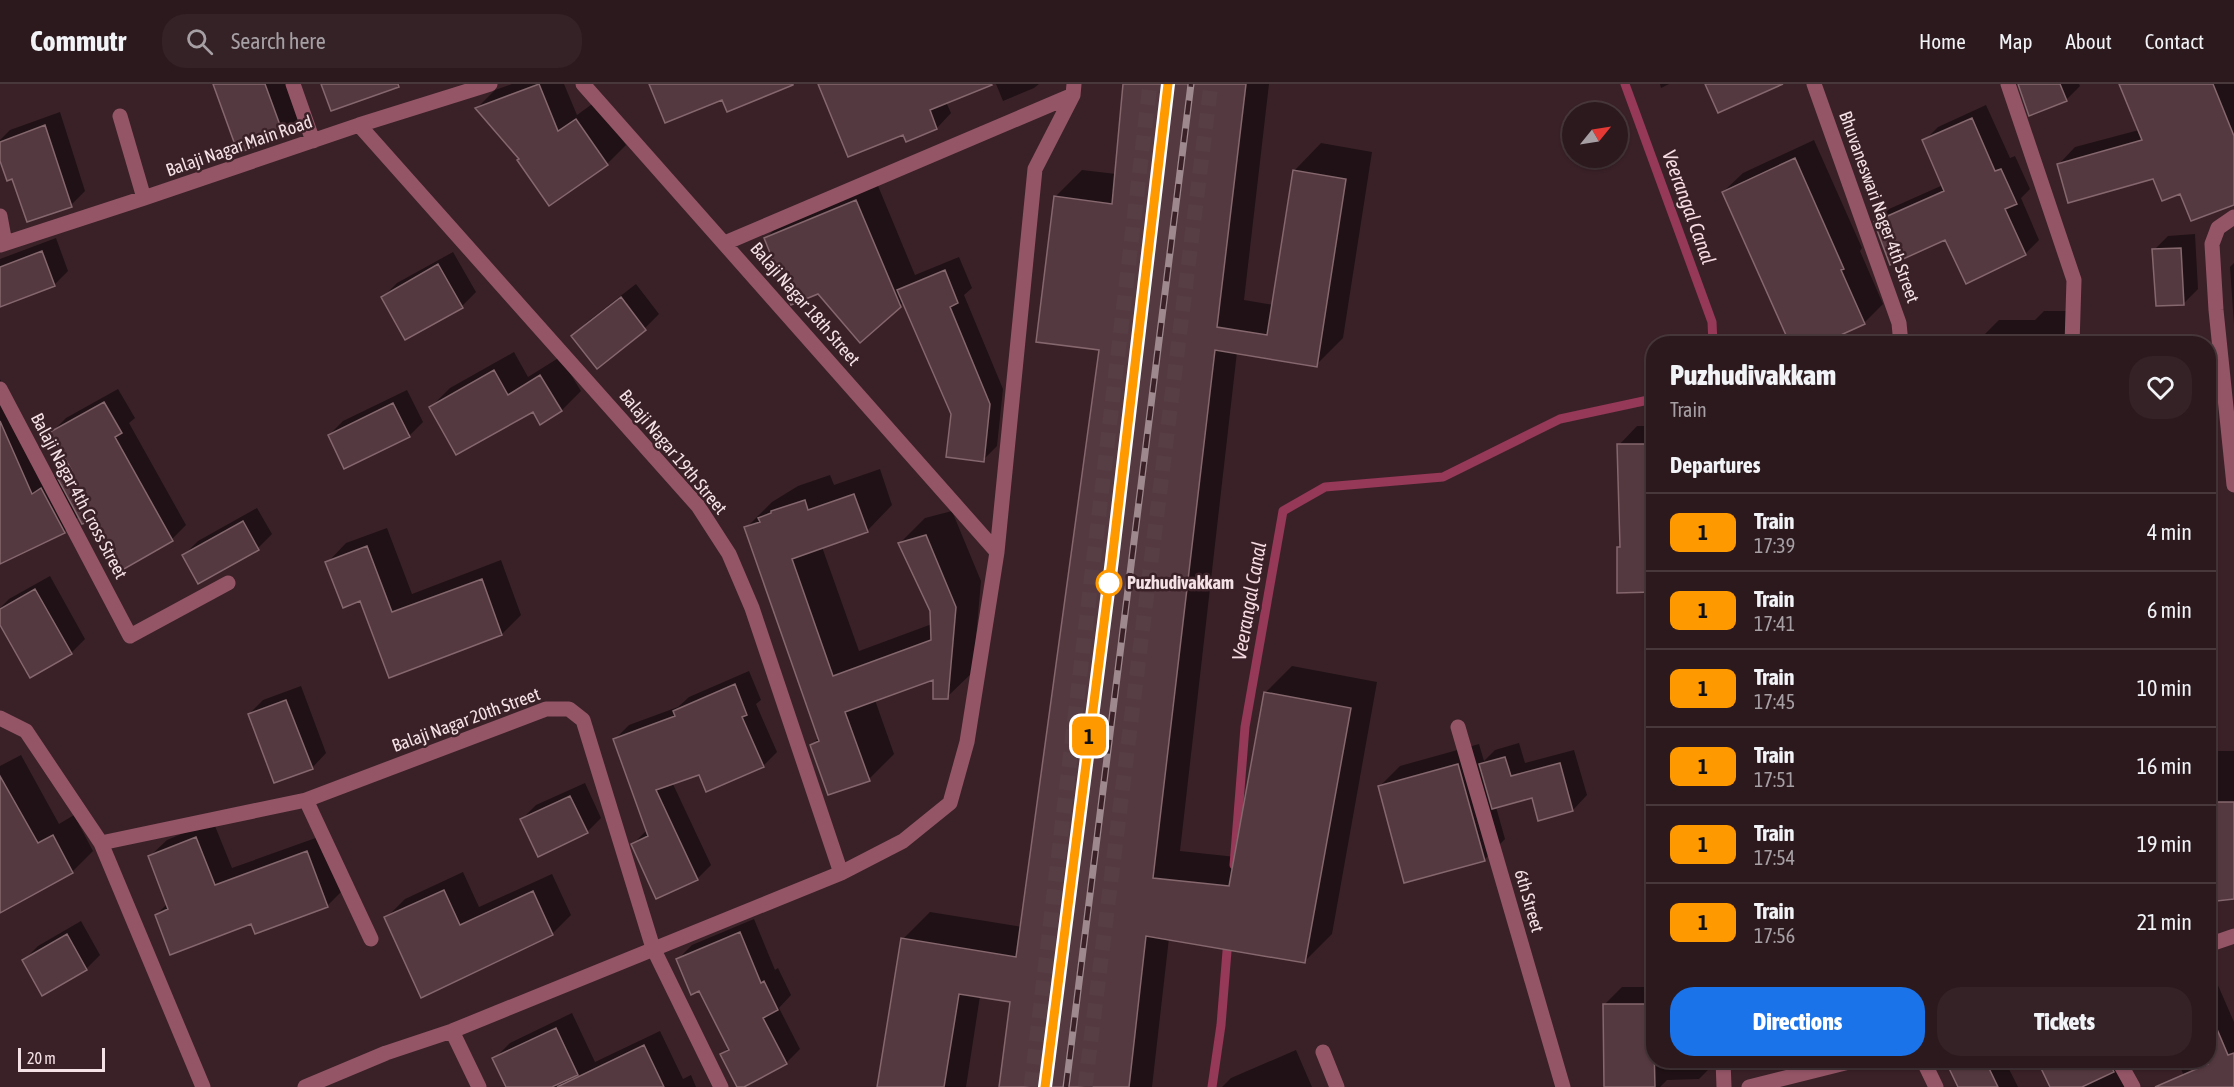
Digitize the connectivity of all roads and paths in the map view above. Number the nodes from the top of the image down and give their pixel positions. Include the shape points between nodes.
1 (293, 84) edge
2 (490, 84) edge
3 (583, 84) edge
4 (1814, 84) edge
5 (2007, 84) edge
6 (1073, 90) edge
7 (120, 116) dead end
8 (359, 125) junction
9 (313, 141) junction
10 (144, 198) junction
11 (0, 216) edge
12 (2234, 217) edge
13 (725, 243) junction
14 (3, 244) edge
15 (1901, 336) edge
16 (2072, 336) edge
17 (0, 388) edge
18 (2234, 485) edge
19 (997, 552) junction
20 (228, 583) dead end
21 (0, 718) edge
22 (1458, 727) dead end
23 (306, 800) junction
24 (101, 843) junction
25 (841, 873) junction
26 (2234, 936) edge
27 (371, 939) dead end
28 (2216, 942) edge
29 (653, 948) junction
30 (452, 1031) junction
31 (1323, 1052) dead end
32 (1723, 1068) edge
33 (1825, 1068) edge
34 (1927, 1068) edge
35 (2122, 1068) edge
36 (203, 1087) edge
37 (305, 1087) edge
38 (479, 1087) edge
39 (721, 1087) edge
40 (1337, 1087) edge
41 (1563, 1087) edge
42 (1724, 1087) edge
43 (1749, 1087) edge
44 (1936, 1087) edge
45 (2133, 1087) edge

1 - 9 street
2 - 8 street, Balaji Nagar Main Road
3 - 13 street, Balaji Nagar 18th Street
4 - 15 street, Bhuvaneswari Nager 4th Street
5 - 16 street via 2074,280
6 - 13 street
6 - 19 street via 1035,169
7 - 10 street
8 - 9 street, Balaji Nagar Main Road
8 - 25 street, Balaji Nagar 19th Street via 698,506 729,554 752,608
9 - 10 street, Balaji Nagar Main Road
10 - 14 street, Balaji Nagar Main Road
11 - 14 street
12 - 18 street via 2218,228 2212,244
13 - 19 street, Balaji Nagar 18th Street
17 - 20 street, Balaji Nagar 4th Cross Street via 130,636
19 - 25 street via 967,742 950,803 903,841
21 - 24 street via 26,731
22 - 41 street, 6th Street
23 - 24 street, Balaji Nagar 20th Street
23 - 27 street
23 - 29 street, Balaji Nagar 20th Street via 546,709 568,709 583,720
24 - 36 street
25 - 29 street
26 - 28 street
29 - 30 street
29 - 39 street, Balaji Nagar 20th Street
30 - 37 street
30 - 38 street
31 - 40 street
32 - 42 street
33 - 43 street
34 - 44 street
35 - 45 street

